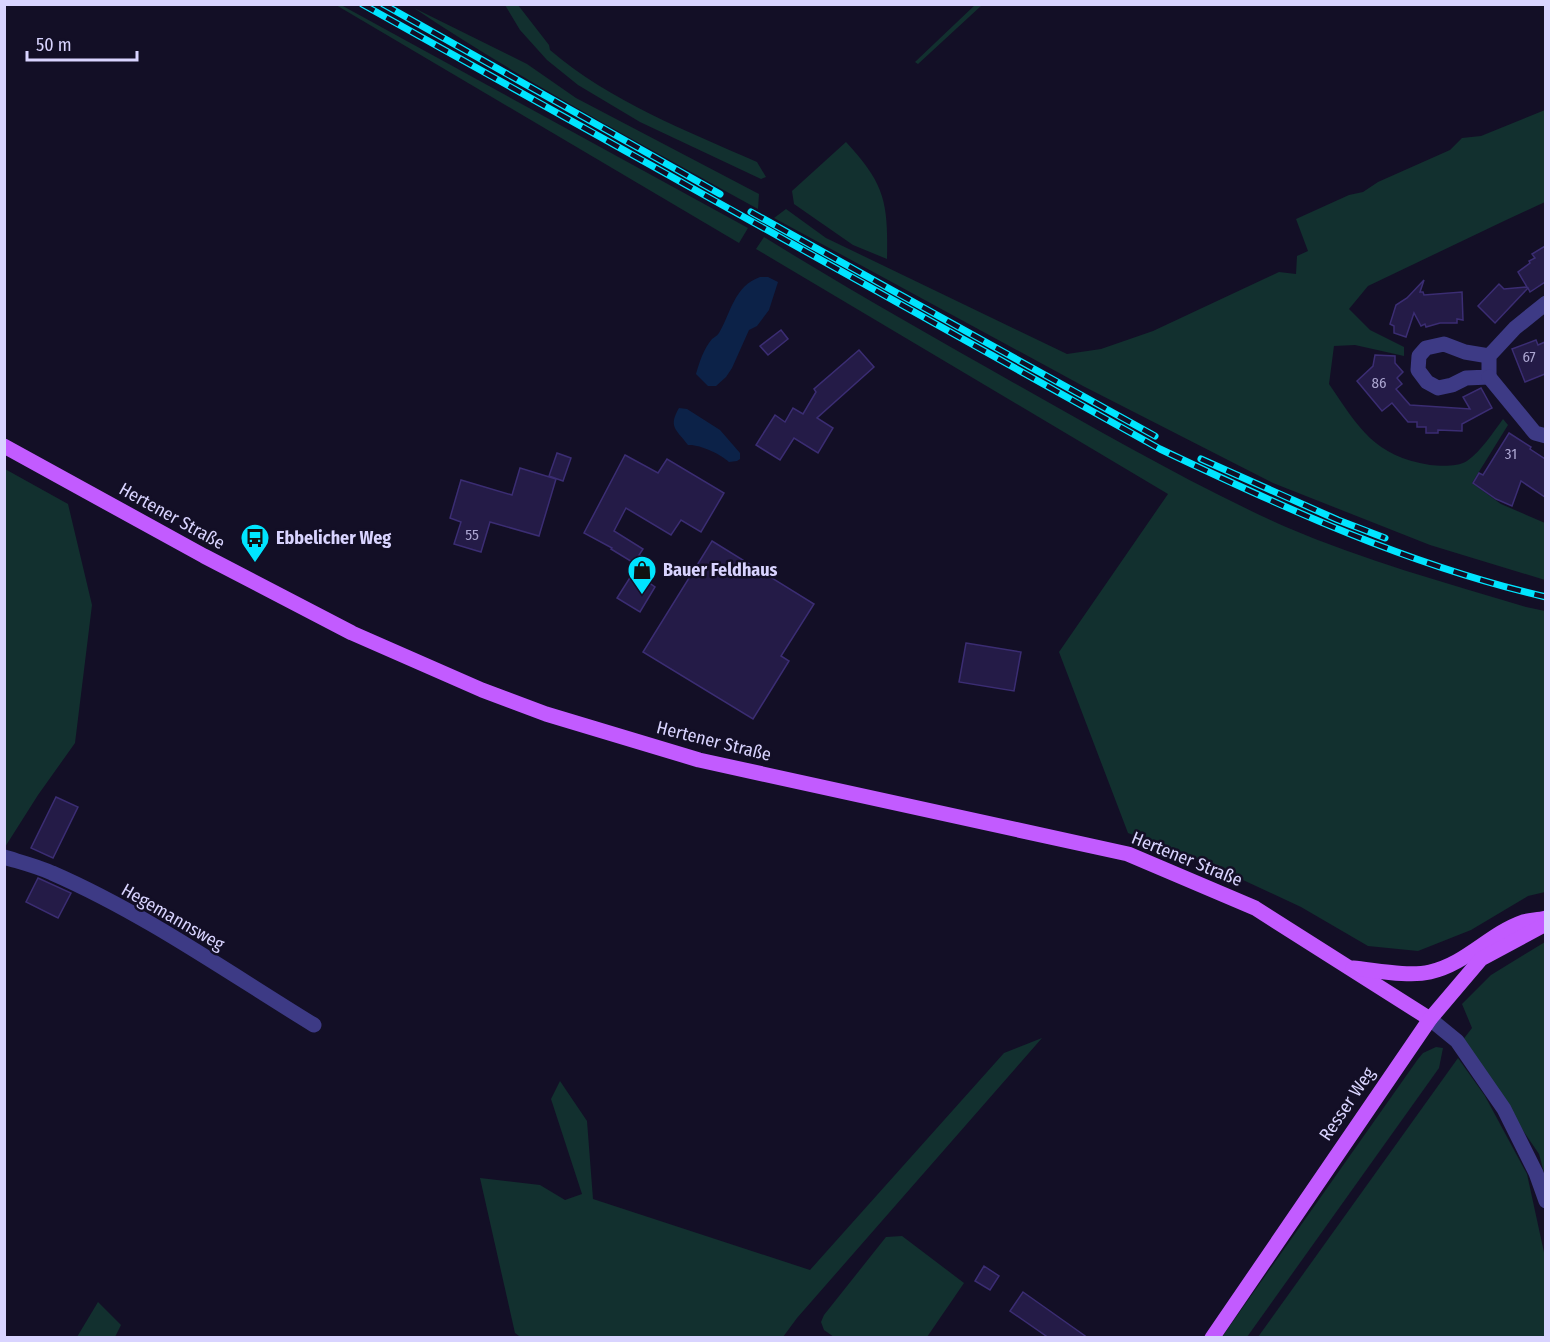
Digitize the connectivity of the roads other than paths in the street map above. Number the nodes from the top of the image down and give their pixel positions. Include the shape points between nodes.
1 (1545, 303) edge
2 (1489, 356) junction
3 (1489, 377) junction
4 (1545, 436) edge
5 (4, 446) edge
6 (4, 857) edge
7 (1545, 918) edge
8 (1545, 924) edge
9 (1349, 968) junction
10 (1430, 1018) junction
11 (314, 1025) dead end
12 (1545, 1201) edge
13 (1212, 1338) edge

1 - 2 street
2 - 3 street
2 - 3 street via 1444,344 1426,348 1419,357 1418,370 1438,388 1466,378
3 - 4 street via 1535,433
5 - 9 main road, Hertener Straße via 352,633 482,690 546,714 699,760 1128,854 1255,908
6 - 11 street, Hegemannsweg via 51,872 158,929
7 - 9 main road via 1523,922 1463,960 1430,973
8 - 10 main road, Resser Weg via 1481,959
9 - 10 main road, Hertener Straße
10 - 12 street via 1457,1041 1504,1109 1536,1173
10 - 13 main road, Resser Weg

